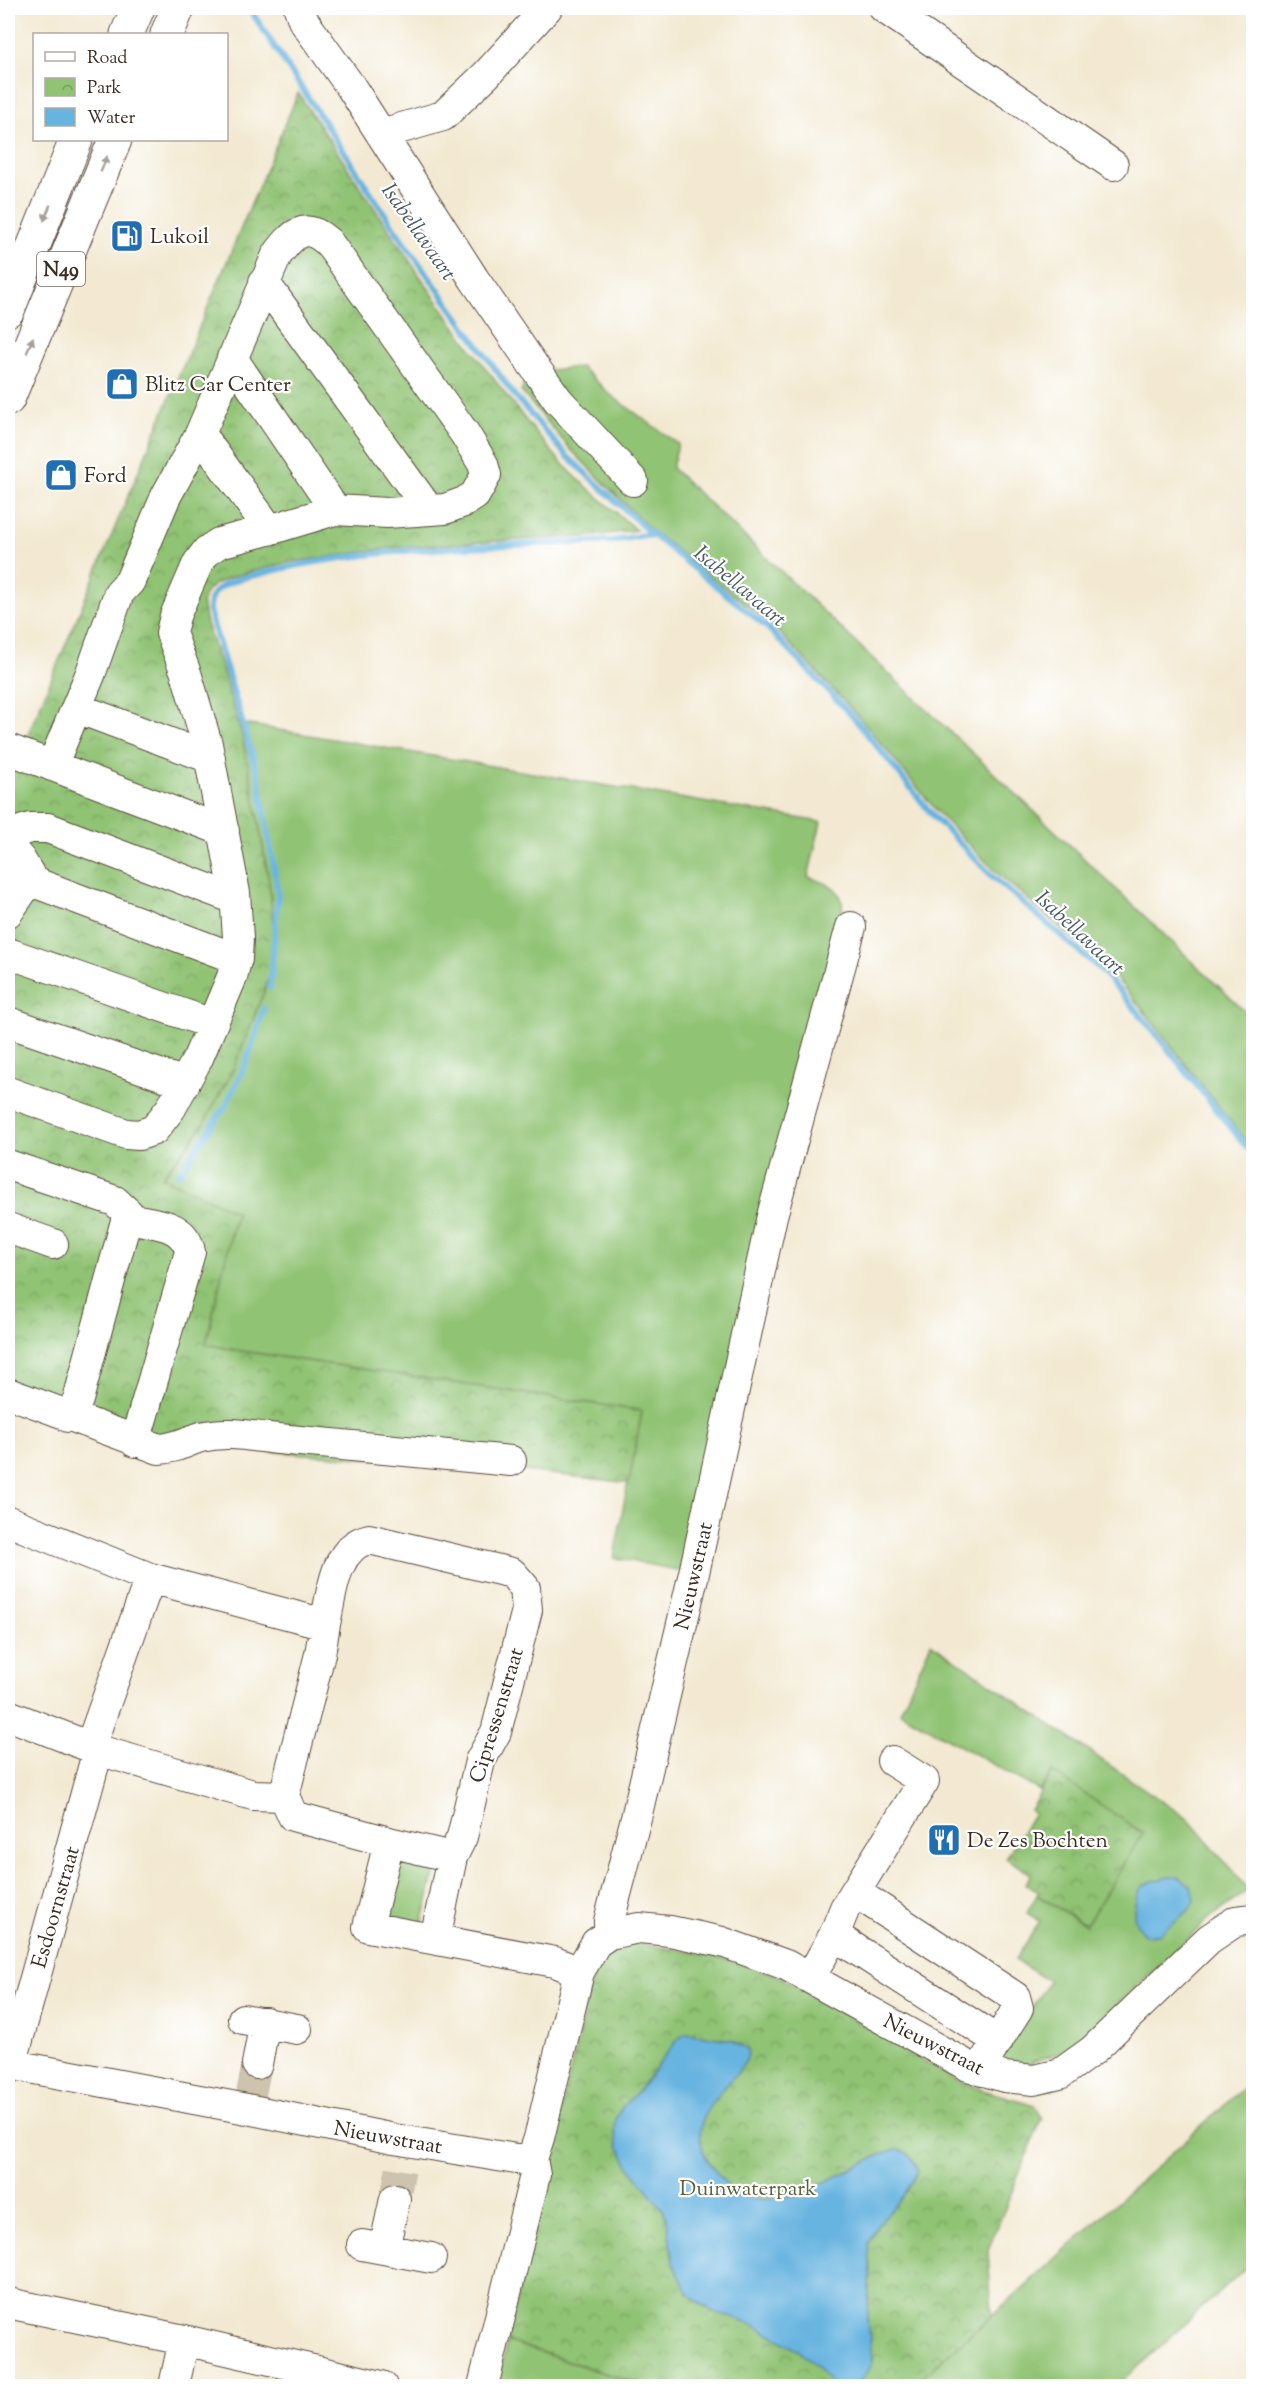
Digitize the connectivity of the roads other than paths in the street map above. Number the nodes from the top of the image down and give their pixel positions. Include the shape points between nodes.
1 (120, 8) edge
2 (138, 8) edge
3 (161, 8) edge
4 (178, 8) edge
5 (299, 8) edge
6 (547, 8) edge
7 (884, 8) edge
8 (110, 33) edge
9 (127, 33) edge
10 (150, 33) edge
11 (166, 33) edge
12 (381, 134) junction
13 (76, 141) edge
14 (115, 141) edge
15 (1113, 165) dead end
16 (264, 282) junction
17 (8, 310) edge
18 (232, 358) junction
19 (8, 399) edge
20 (200, 434) junction
21 (633, 481) dead end
22 (334, 510) junction
23 (429, 510) junction
24 (270, 530) junction
25 (77, 708) junction
26 (8, 749) edge
27 (210, 758) junction
28 (52, 766) junction
29 (224, 831) junction
30 (8, 835) edge
31 (8, 846) edge
32 (28, 880) junction
33 (235, 899) junction
34 (8, 912) edge
35 (851, 927) dead end
36 (8, 953) edge
37 (237, 959) junction
38 (8, 1022) edge
39 (212, 1024) junction
40 (184, 1083) junction
41 (8, 1092) edge
42 (8, 1165) edge
43 (128, 1218) junction
44 (8, 1228) edge
45 (53, 1244) dead end
46 (8, 1393) edge
47 (68, 1417) junction
48 (135, 1442) junction
49 (511, 1461) dead end
50 (8, 1521) edge
51 (150, 1578) junction
52 (325, 1624) junction
53 (8, 1715) edge
54 (94, 1748) junction
55 (892, 1761) dead end
56 (284, 1796) junction
57 (389, 1842) junction
58 (452, 1857) junction
59 (855, 1892) junction
60 (1254, 1919) edge
61 (609, 1934) junction
62 (834, 1935) junction
63 (435, 1939) junction
64 (579, 1972) junction
65 (810, 1978) junction
66 (297, 2029) dead end
67 (998, 2041) junction
68 (257, 2064) tunnel mouth
69 (9, 2065) edge
70 (982, 2070) junction
71 (532, 2159) junction
72 (395, 2199) tunnel mouth
73 (431, 2258) dead end
74 (8, 2304) edge
75 (184, 2340) junction
76 (174, 2386) edge
77 (382, 2386) edge
78 (483, 2386) edge

1 - 8 main road
2 - 9 main road
3 - 10 main road
4 - 11 main road
5 - 12 street via 303,20
6 - 12 street via 442,116
7 - 15 street
12 - 21 street via 558,400
13 -> 17 main road, N49
19 -> 14 main road, N49
16 - 18 street
16 - 23 street
16 - 23 street via 277,255 296,235 317,232 328,242 483,464 486,475 475,495 445,509
18 - 20 street
18 - 22 street
20 - 24 street
20 - 25 street via 166,496 130,581 119,593
22 - 23 street
22 - 24 street
24 - 27 street via 219,543 207,551 198,562 175,616 171,633
25 - 27 street
25 - 28 street
26 - 28 street
27 - 29 street
28 - 29 street
29 - 33 street
30 - 33 street via 30,828 48,828
31 - 32 street via 26,867
32 - 34 street
32 - 37 street
33 - 37 street
35 - 61 street, Nieuwstraat via 772,1216
36 - 39 street
37 - 39 street
38 - 40 street
39 - 40 street
40 - 41 street via 154,1130 139,1136
42 - 43 street via 115,1201 128,1213
43 - 47 street via 78,1400
43 - 48 street via 173,1228 182,1233 190,1252
44 - 45 street
46 - 47 street
47 - 48 street
48 - 49 street via 159,1449 174,1448 201,1437 233,1433
50 - 51 street
51 - 52 street
51 - 54 street, Esdoornstraat
52 - 56 street, Cipressenstraat
52 - 58 street, Cipressenstraat via 340,1561 357,1542 369,1539 512,1573 525,1588 527,1610 496,1732 480,1761 462,1837
53 - 54 street
54 - 56 street via 253,1795
54 - 69 street, Esdoornstraat
55 - 59 street via 924,1781
56 - 57 street via 293,1816
57 - 58 street
57 - 63 street via 368,1927
58 - 63 street, Cipressenstraat
59 - 62 street
59 - 67 street via 1015,1997 1018,2008
60 - 70 street, Nieuwstraat via 1236,1921 1209,1939 1092,2051 1060,2074 1035,2080
61 - 64 street via 596,1943
61 - 65 street, Nieuwstraat via 639,1928 722,1942
62 - 65 street
62 - 67 street
63 - 64 street via 555,1962
64 - 71 street
65 - 70 street, Nieuwstraat via 968,2066
66 - 68 street via 254,2020
67 - 70 street
69 - 71 street, Nieuwstraat via 249,2101 405,2151
71 - 78 street via 535,2175
72 - 73 street via 373,2247
74 - 75 street
75 - 76 street
75 - 77 street

